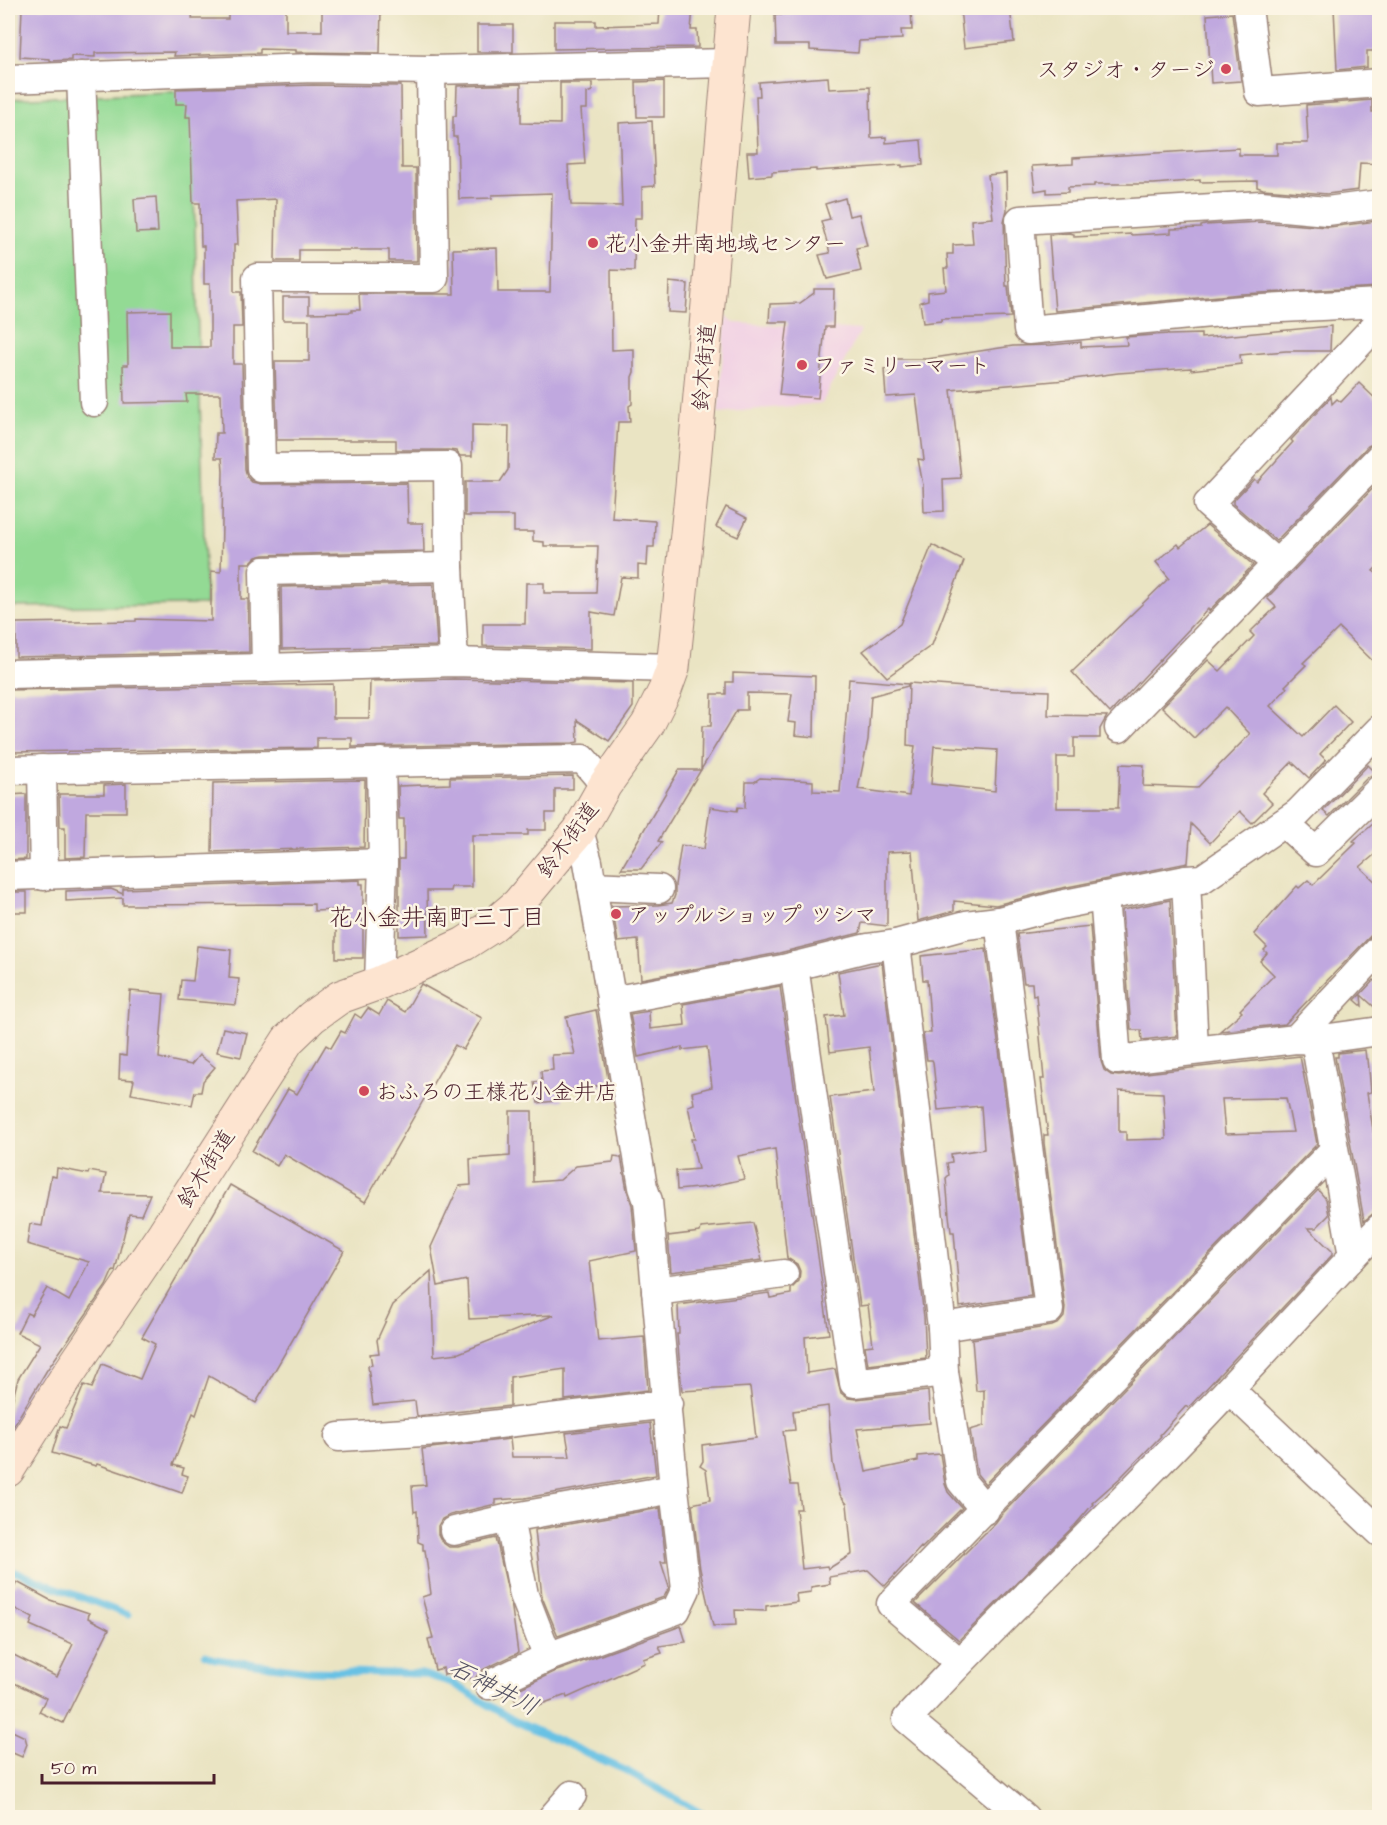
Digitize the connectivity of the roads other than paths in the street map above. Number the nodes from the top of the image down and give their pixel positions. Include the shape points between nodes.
1 (734, 8) edge
2 (1248, 8) edge
3 (729, 63) junction
4 (432, 70) junction
5 (81, 76) junction
6 (8, 79) edge
7 (1380, 83) edge
8 (1380, 204) edge
9 (1380, 303) edge
10 (1380, 321) edge
11 (94, 402) dead end
12 (1380, 457) edge
13 (1276, 563) junction
14 (449, 567) junction
15 (454, 662) junction
16 (266, 668) junction
17 (673, 668) junction
18 (8, 674) edge
19 (1119, 728) dead end
20 (1380, 729) edge
21 (381, 762) junction
22 (42, 769) junction
23 (8, 770) edge
24 (605, 785) junction
25 (1380, 789) edge
26 (1284, 823) junction
27 (579, 831) junction
28 (383, 863) junction
29 (8, 876) edge
30 (44, 876) junction
31 (1186, 880) junction
32 (592, 886) junction
33 (659, 889) dead end
34 (1104, 896) junction
35 (999, 921) junction
36 (896, 944) junction
37 (1380, 949) edge
38 (794, 966) junction
39 (379, 983) junction
40 (610, 1001) junction
41 (1380, 1031) edge
42 (1305, 1040) junction
43 (1194, 1049) junction
44 (1333, 1151) junction
45 (1380, 1228) edge
46 (1353, 1256) junction
47 (784, 1274) dead end
48 (656, 1291) junction
49 (942, 1327) junction
50 (945, 1372) junction
51 (1230, 1390) junction
52 (668, 1404) junction
53 (339, 1437) dead end
54 (8, 1470) edge
55 (674, 1489) junction
56 (985, 1510) junction
57 (509, 1518) junction
58 (454, 1531) dead end
59 (1380, 1532) edge
60 (548, 1657) junction
61 (959, 1662) junction
62 (489, 1685) dead end
63 (572, 1795) dead end
64 (552, 1818) edge
65 (1025, 1818) edge

1 - 3 street, 鈴木街道
2 - 7 street via 1259,92
3 - 4 street
3 - 17 street, 鈴木街道
4 - 5 street via 312,68
4 - 14 street via 434,278 257,278 261,468 448,466
5 - 6 street
5 - 11 street
8 - 9 street via 1328,211 1261,206 1020,220 1028,330 1243,310
10 - 13 street via 1208,504
12 - 13 street
13 - 19 street
14 - 15 street
14 - 16 street via 264,571
15 - 16 street
15 - 17 street
16 - 18 street
17 - 24 street, 鈴木街道 via 648,724
20 - 26 street
21 - 22 street
21 - 24 street via 583,759
21 - 28 street
22 - 23 street
22 - 30 street
24 - 27 street, 鈴木街道
25 - 26 street via 1316,852
26 - 31 street via 1202,879
27 - 32 street
27 - 39 street, 鈴木街道 via 518,904 492,926 464,944
28 - 30 street
28 - 39 street
29 - 30 street
31 - 34 street
31 - 43 street
32 - 33 street
32 - 40 street
34 - 35 street
34 - 43 street via 1117,1060
35 - 36 street via 966,925
35 - 49 street via 1048,1310
36 - 38 street
36 - 49 street
37 - 42 street
38 - 40 street
38 - 50 street via 854,1383
39 - 54 street, 鈴木街道 via 340,997 288,1040
40 - 48 street via 648,1201
41 - 42 street
42 - 43 street
42 - 44 street
44 - 46 street
44 - 56 street
45 - 46 street
46 - 51 street
47 - 48 street
48 - 52 street
49 - 50 street
50 - 56 street via 961,1481
51 - 59 street
51 - 61 street
52 - 53 street via 440,1431
52 - 55 street
55 - 57 street
55 - 60 street via 686,1589 676,1610
56 - 61 street via 891,1604
57 - 58 street
57 - 60 street via 524,1595
60 - 62 street
61 - 65 street via 907,1719
63 - 64 street

